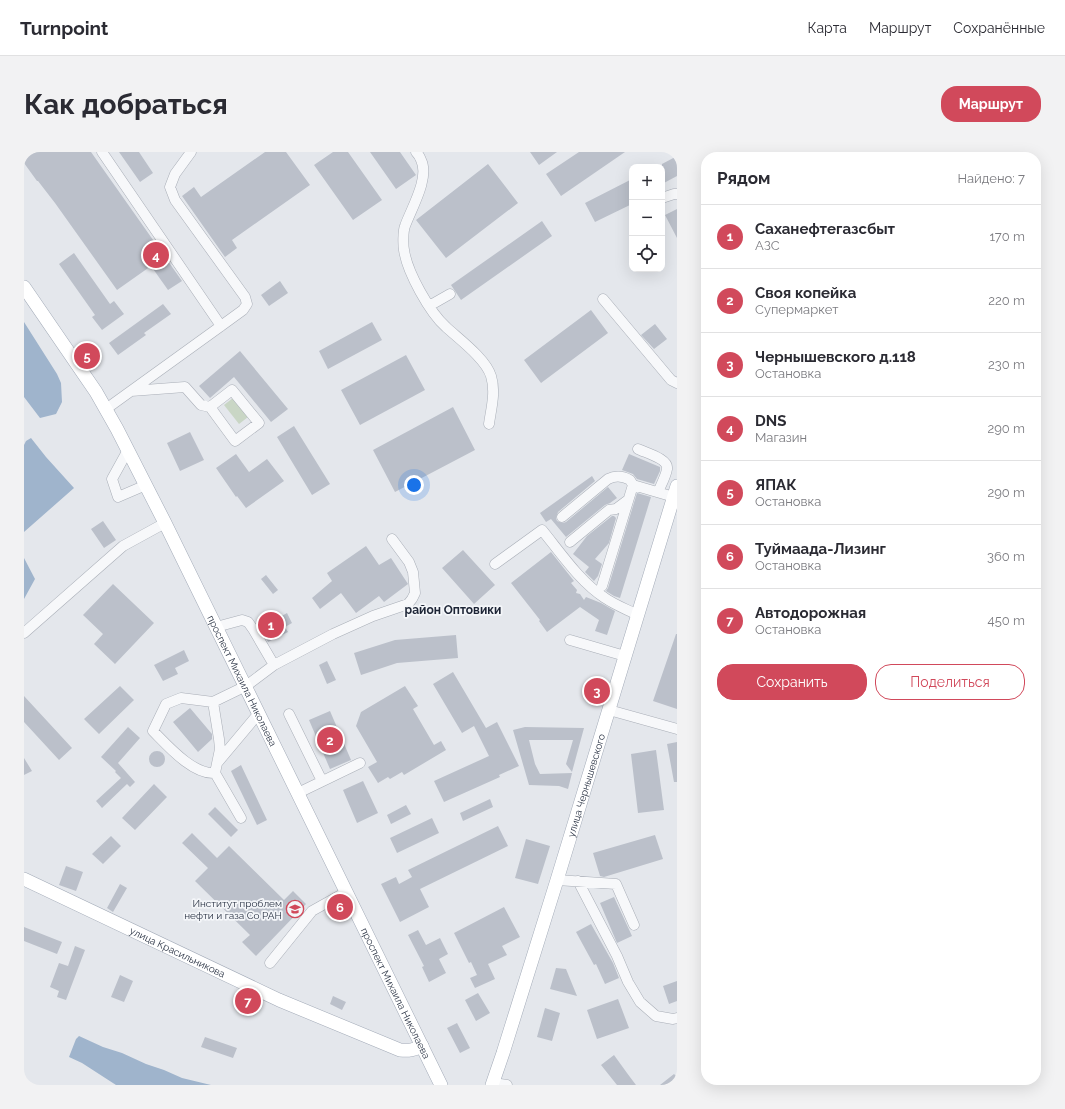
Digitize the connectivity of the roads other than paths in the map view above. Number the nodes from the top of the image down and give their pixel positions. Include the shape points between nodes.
1 (102, 152) edge
2 (191, 152) edge
3 (416, 152) edge
4 (677, 194) edge
5 (665, 197) edge
6 (24, 287) edge
7 (450, 294) dead end
8 (603, 299) dead end
9 (429, 306) junction
10 (222, 326) junction
11 (677, 383) edge
12 (131, 392) junction
13 (210, 407) junction
14 (106, 409) junction
15 (489, 424) dead end
16 (638, 449) dead end
17 (128, 450) junction
18 (146, 485) junction
19 (633, 485) junction
20 (675, 491) edge
21 (658, 492) junction
22 (628, 500) junction
23 (562, 517) dead end
24 (166, 523) junction
25 (392, 539) dead end
26 (570, 542) dead end
27 (495, 564) dead end
28 (602, 586) dead end
29 (638, 615) junction
30 (216, 627) junction
31 (24, 633) edge
32 (570, 640) dead end
33 (625, 656) junction
34 (274, 665) junction
35 (246, 686) junction
36 (213, 702) junction
37 (609, 710) junction
38 (259, 714) junction
39 (289, 714) dead end
40 (677, 729) edge
41 (360, 762) dead end
42 (216, 768) junction
43 (322, 781) junction
44 (298, 793) junction
45 (241, 818) dead end
46 (24, 879) edge
47 (557, 880) junction
48 (578, 881) junction
49 (346, 892) junction
50 (634, 925) dead end
51 (270, 963) dead end
52 (677, 1018) edge
53 (422, 1046) junction
54 (493, 1084) edge
55 (441, 1085) edge
56 (507, 1085) edge

1 - 10 street
2 - 10 street via 175,174 170,187 175,200 227,271 247,304
3 - 9 street via 422,161 424,176 404,228 404,250 412,277
4 - 5 street
6 - 14 main road, проспект Михаила Николаева
7 - 9 street
8 - 11 street via 671,380
9 - 15 street via 444,326 480,359 491,375 494,397
10 - 12 street
12 - 13 street via 185,387 201,405
12 - 14 street
13 - 13 street via 232,390 259,423 235,441
14 - 17 main road, проспект Михаила Николаева
16 - 21 street via 667,464
17 - 18 main road, проспект Михаила Николаева
17 - 18 street via 112,479 118,497
18 - 24 main road, проспект Михаила Николаева
19 - 21 street
19 - 22 street
19 - 23 street via 630,480 622,477 608,479
20 - 21 street
20 - 29 main road, улица Чернышевского
22 - 26 street via 616,509 609,510
22 - 28 street
24 - 30 main road, проспект Михаила Николаева
24 - 31 street via 123,546
25 - 34 street via 413,572 416,593 408,604 333,634
27 - 29 street via 542,530 593,589 616,605
29 - 33 main road, улица Чернышевского
30 - 34 street via 242,620 248,622
30 - 35 main road, проспект Михаила Николаева
32 - 33 street
33 - 37 main road, улица Чернышевского
34 - 35 street
35 - 36 street
35 - 38 main road, проспект Михаила Николаева
36 - 42 street via 220,749
36 - 42 street via 181,698 166,704 153,731 181,759 208,774
37 - 40 street
37 - 47 main road, улица Чернышевского
38 - 42 street
38 - 44 main road, проспект Михаила Николаева
39 - 43 street
41 - 43 street
42 - 45 street
43 - 44 street
44 - 49 main road, проспект Михаила Николаева
46 - 53 main road, улица Красильникова via 279,1000 400,1050 414,1050
47 - 48 street
47 - 54 main road, улица Чернышевского
48 - 50 street via 616,884
48 - 52 street via 640,1002 656,1016
49 - 51 street via 312,911
49 - 53 main road, проспект Михаила Николаева
53 - 55 main road, проспект Михаила Николаева
54 - 56 street

